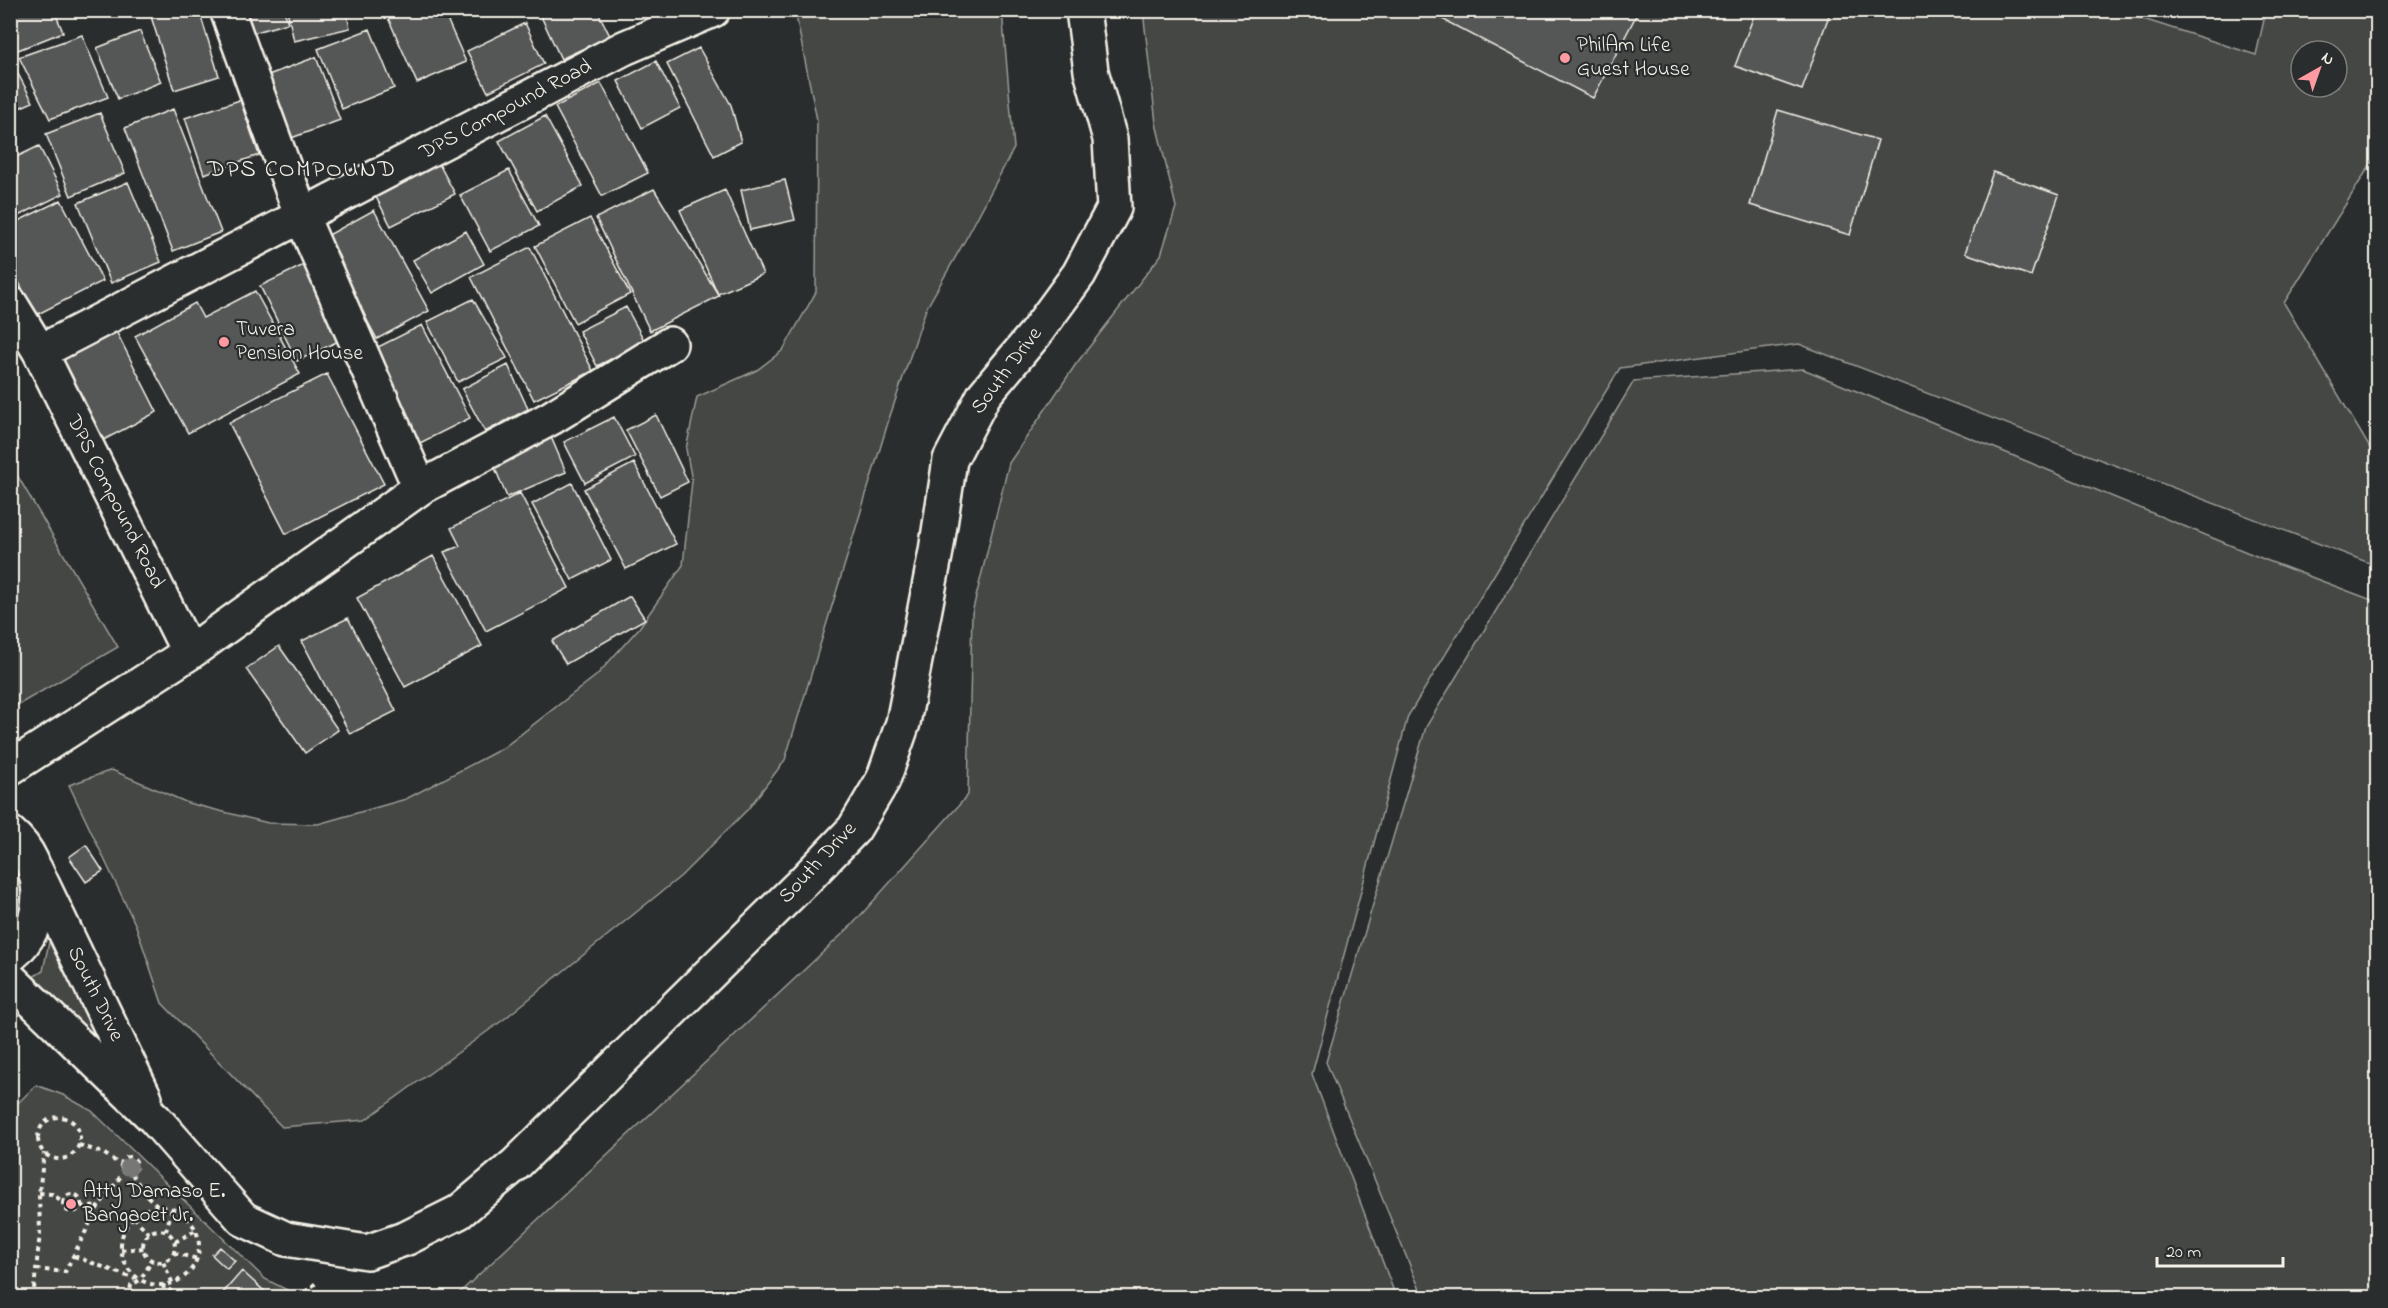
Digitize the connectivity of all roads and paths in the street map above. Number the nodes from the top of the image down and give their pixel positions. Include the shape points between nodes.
1 (226, 10) edge
2 (713, 10) edge
3 (1083, 10) edge
4 (302, 217) junction
5 (10, 303) edge
6 (670, 345) dead end
7 (40, 352) junction
8 (420, 488) junction
9 (189, 653) junction
10 (10, 768) edge
11 (12, 833) edge
12 (35, 869) junction
13 (10, 956) edge
14 (10, 979) edge
15 (155, 1119) junction
16 (78, 1145) junction
17 (44, 1153) junction
18 (121, 1165) junction
19 (124, 1172) junction
20 (132, 1174) junction
21 (39, 1192) junction
22 (62, 1201) junction
23 (81, 1206) junction
24 (98, 1207) junction
25 (159, 1207) junction
26 (172, 1209) junction
27 (134, 1216) junction
28 (196, 1230) junction
29 (166, 1232) junction
30 (149, 1234) junction
31 (175, 1242) junction
32 (144, 1248) junction
33 (120, 1250) junction
34 (174, 1252) junction
35 (74, 1256) junction
36 (198, 1259) junction
37 (152, 1261) junction
38 (163, 1262) junction
39 (36, 1269) junction
40 (140, 1280) junction
41 (318, 1282) dead end
42 (173, 1284) junction
43 (164, 1286) junction
44 (33, 1298) edge
45 (129, 1298) edge
46 (161, 1298) edge
47 (180, 1298) edge
48 (298, 1298) edge

1 - 4 street
2 - 4 street, DPS Compound Road via 624,48
3 - 15 street, South Drive via 1091,71 1110,140 1114,208 1079,274 984,395 950,460 903,723 883,780 854,829 516,1164 459,1212 407,1238 367,1252 286,1239 243,1219
4 - 7 street, DPS Compound Road
4 - 8 street
5 - 7 street, DPS Compound Road
6 - 8 street via 551,418
7 - 9 street, DPS Compound Road
8 - 9 street
9 - 10 street
11 - 12 street, South Drive
12 - 13 street via 39,893 36,918 26,939
12 - 15 street, South Drive
14 - 15 street, South Drive
16 - 17 path via 63,1158
16 - 17 path via 75,1124 57,1117 45,1122 38,1134
16 - 18 path via 103,1153
17 - 21 path
18 - 19 path
18 - 20 path via 125,1158 132,1158 137,1167
19 - 20 path
19 - 24 path
20 - 25 path
21 - 22 path
21 - 39 path
22 - 23 path via 68,1211 74,1212
22 - 23 path via 68,1194 74,1194 81,1199
23 - 24 path
24 - 35 path
25 - 26 path
25 - 27 path
26 - 28 path
26 - 29 path
27 - 30 path
27 - 33 path via 123,1231
28 - 31 path
28 - 36 path
29 - 30 path
29 - 31 path
30 - 32 path
31 - 34 path
32 - 33 path
32 - 37 path
33 - 40 path via 130,1272
34 - 36 path
34 - 38 path
35 - 39 path via 65,1272
35 - 40 path
36 - 42 path via 192,1270
37 - 38 path
37 - 40 path
38 - 42 path
39 - 44 path
40 - 43 path
40 - 45 path via 131,1285
41 - 48 path
42 - 43 path
43 - 46 path
43 - 47 path

